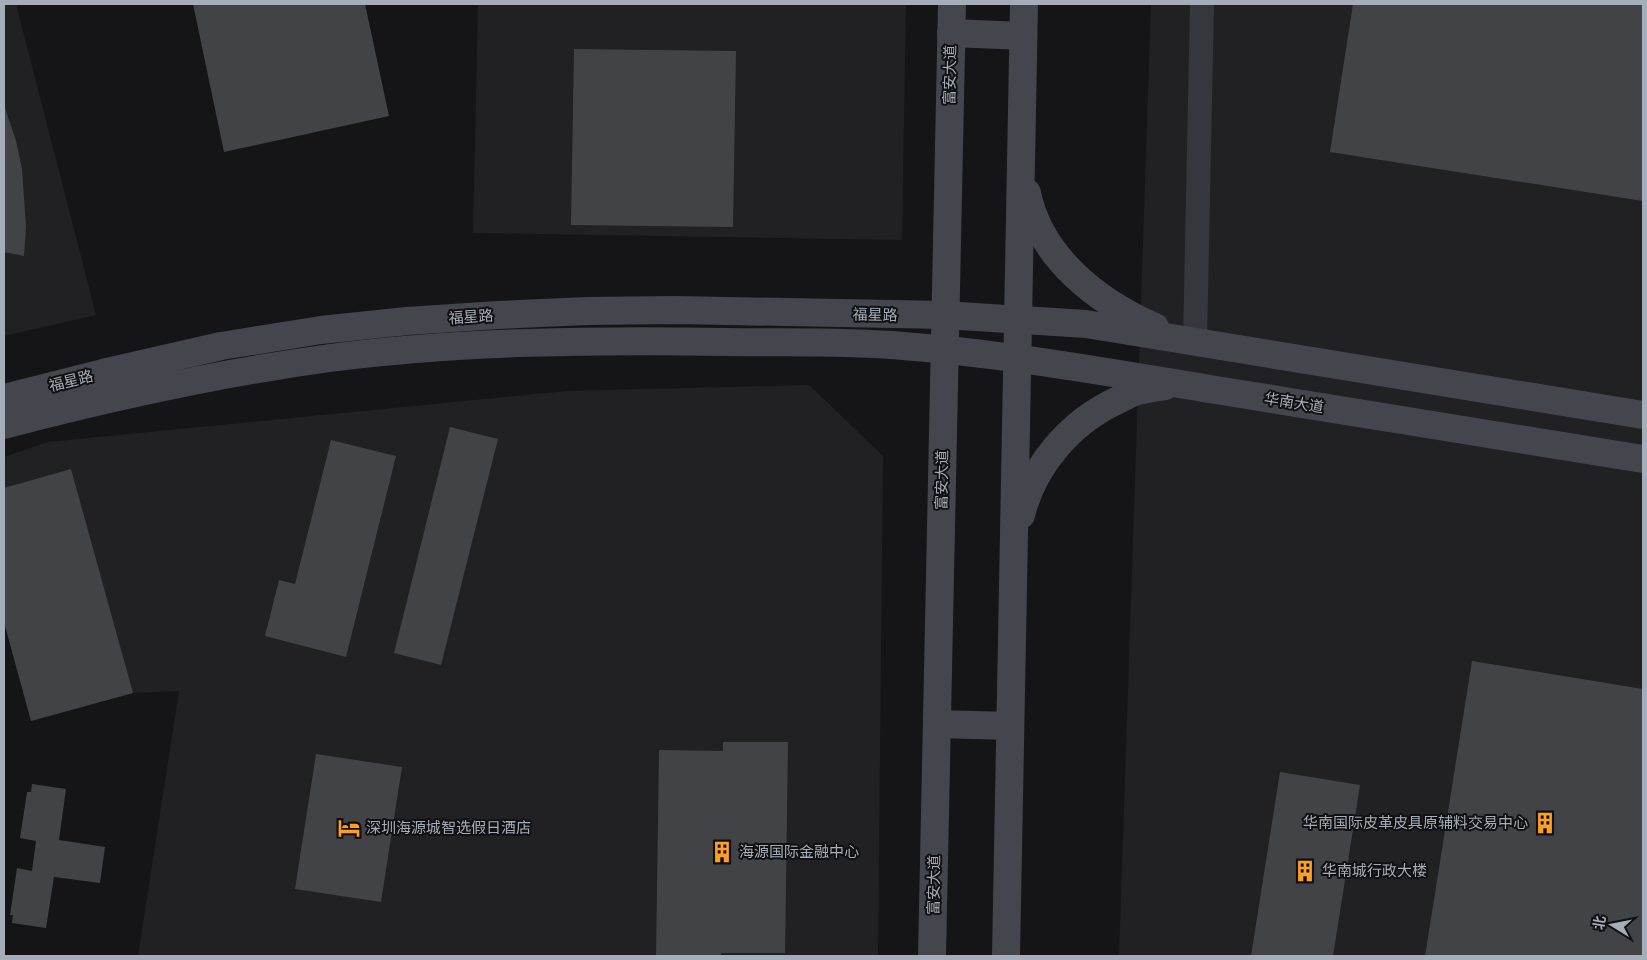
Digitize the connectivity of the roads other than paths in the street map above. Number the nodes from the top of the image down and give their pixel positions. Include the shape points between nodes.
1 (952, 4) edge
2 (1024, 4) edge
3 (1202, 4) edge
4 (951, 33) junction
5 (1023, 36) junction
6 (1021, 164) junction
7 (945, 316) junction
8 (1018, 320) junction
9 (1189, 341) junction
10 (945, 350) junction
11 (1017, 360) junction
12 (1176, 383) junction
13 (4, 398) edge
14 (1643, 415) edge
15 (4, 425) edge
16 (1643, 459) edge
17 (1013, 550) junction
18 (937, 724) junction
19 (1010, 726) junction
20 (932, 956) edge
21 (1006, 956) edge

1 - 4 street, 富安大道
2 - 5 street
3 - 9 street
4 - 5 street
4 - 7 street, 富安大道
5 - 6 street
6 - 8 street
6 - 9 street via 1028,201 1038,228 1055,254 1078,279 1107,302 1143,322
7 - 8 street
7 - 10 street, 富安大道
7 - 13 street, 福星路 via 675,310 407,321 321,330 221,346
8 - 9 street via 1086,324
8 - 11 street
9 - 14 street
10 - 11 street, 华南大道
10 - 15 street, 福星路 via 874,344 694,342 407,350 250,370 152,389
10 - 18 street, 富安大道
11 - 12 street, 华南大道
11 - 17 street
12 - 16 street, 华南大道
12 - 17 street via 1133,392 1077,426 1052,452 1034,480 1022,511
17 - 19 street
18 - 19 street
18 - 20 street, 富安大道
19 - 21 street

